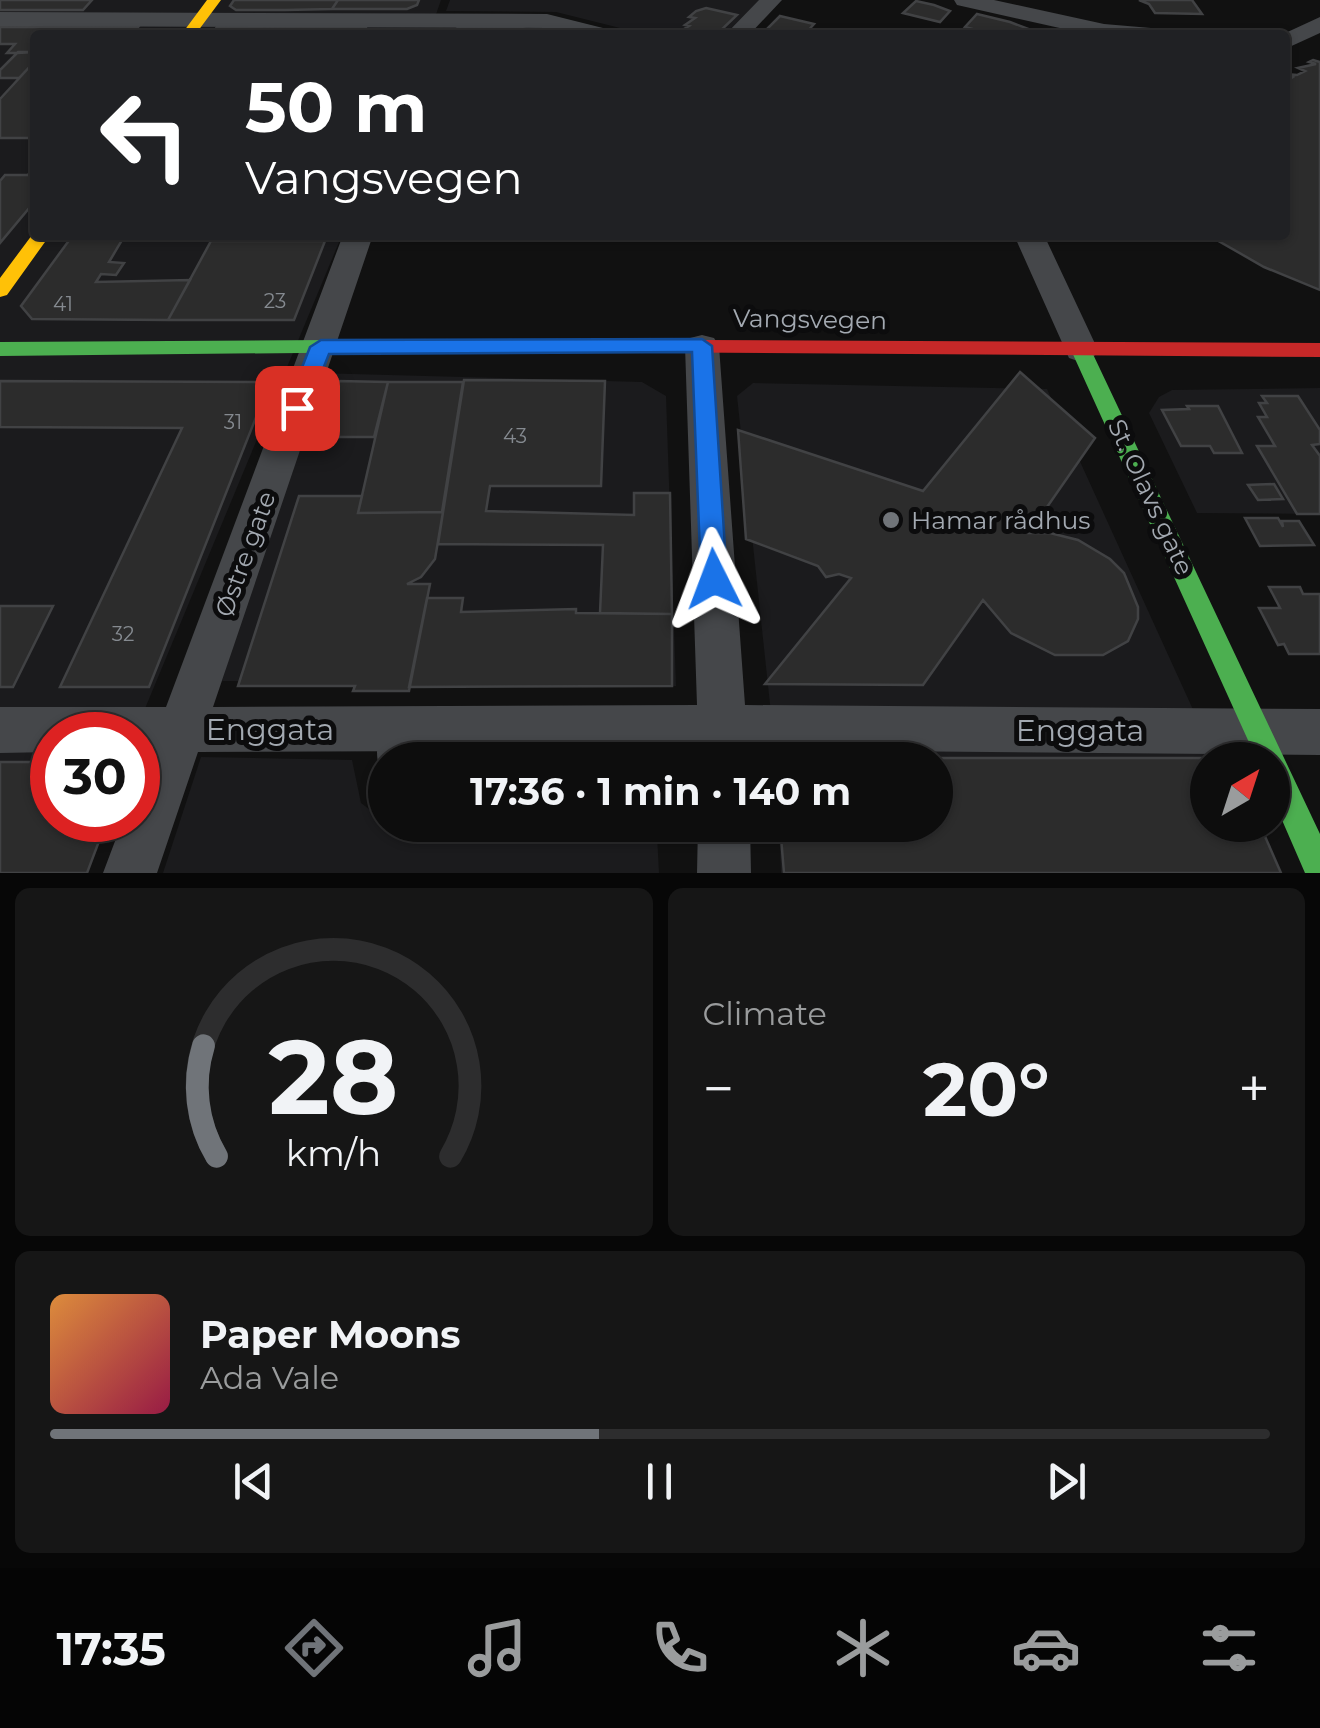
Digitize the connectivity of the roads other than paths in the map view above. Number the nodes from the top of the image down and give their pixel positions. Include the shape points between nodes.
1 (771, 0) edge
2 (965, 0) edge
3 (1033, 0) edge
4 (1009, 10) junction
5 (0, 18) edge
6 (201, 18) edge
7 (432, 18) edge
8 (1320, 24) edge
9 (583, 30) edge
10 (741, 30) edge
11 (1099, 30) edge
12 (1290, 39) edge
13 (38, 240) edge
14 (356, 240) edge
15 (1031, 240) edge
16 (0, 291) edge
17 (702, 346) junction
18 (321, 347) junction
19 (0, 349) edge
20 (1081, 350) junction
21 (1320, 350) edge
22 (183, 729) junction
23 (0, 730) edge
24 (1320, 732) edge
25 (368, 742) edge
26 (723, 742) edge
27 (1264, 742) edge
28 (1290, 743) edge
29 (953, 747) edge
30 (1190, 750) edge
31 (1290, 801) edge
32 (724, 842) edge
33 (1320, 870) edge
34 (130, 873) edge
35 (724, 873) edge

1 - 10 street
2 - 4 street
3 - 4 street
4 - 11 street
5 - 6 street
6 - 7 street
7 - 9 street via 547,21
8 - 12 street
13 - 16 main road
14 - 18 street, Østre gate
15 - 20 street, St. Olavs gate
17 - 18 main road, Vangsvegen
17 - 20 main road, Vangsvegen
17 - 26 street
18 - 19 main road, Vangsvegen
18 - 22 street, Østre gate
20 - 21 main road, Vangsvegen
20 - 27 main road, St. Olavs gate
22 - 23 street, Enggata
22 - 25 street, Enggata
22 - 34 street, Østre gate
24 - 28 street, Enggata
29 - 30 street, Enggata
31 - 33 main road, St. Olavs gate
32 - 35 street

